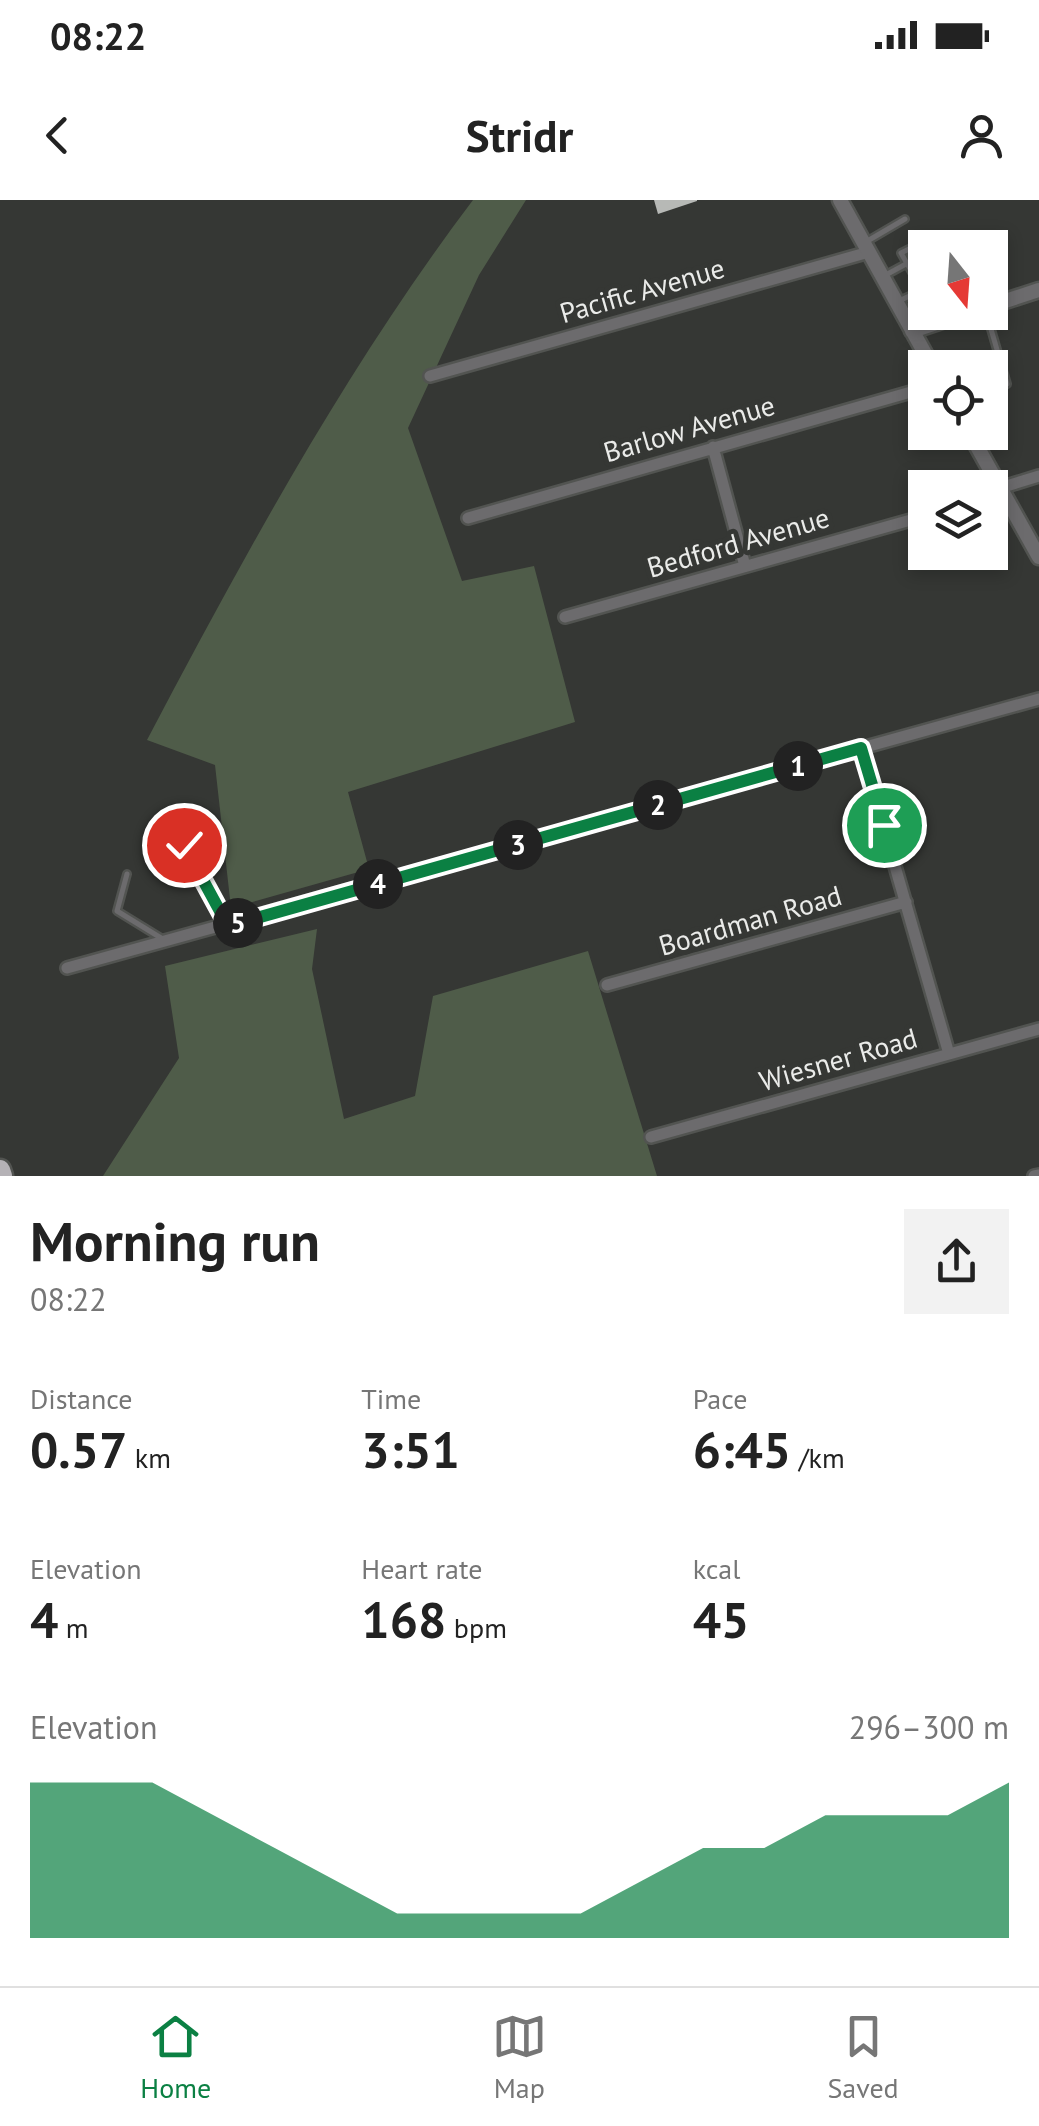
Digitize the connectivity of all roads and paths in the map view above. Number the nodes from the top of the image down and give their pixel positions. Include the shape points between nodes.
1 (840, 200) edge
2 (904, 219) dead end
3 (866, 248) junction
4 (908, 250) edge
5 (906, 264) junction
6 (908, 267) edge
7 (882, 277) junction
8 (1039, 290) edge
9 (908, 298) edge
10 (1008, 300) edge
11 (897, 302) junction
12 (912, 331) joint
13 (922, 350) edge
14 (430, 376) dead end
15 (908, 393) edge
16 (713, 447) junction
17 (1039, 476) edge
18 (1008, 489) edge
19 (1008, 509) edge
20 (468, 518) dead end
21 (908, 521) edge
22 (1039, 557) edge
23 (746, 566) junction
24 (565, 617) dead end
25 (1039, 699) edge
26 (861, 748) junction
27 (176, 826) dead end
28 (127, 874) dead end
29 (906, 902) junction
30 (228, 926) junction
31 (168, 942) junction
32 (67, 968) dead end
33 (607, 986) dead end
34 (1039, 1029) edge
35 (949, 1054) junction
36 (650, 1137) dead end

1 - 3 street
2 - 3 lane
3 - 7 street
3 - 14 street, Pacific Avenue
4 - 5 lane via 900,254
5 - 6 lane
5 - 7 lane
7 - 11 street
8 - 10 street
9 - 11 lane
11 - 12 street
12 - 13 street
15 - 16 street, Barlow Avenue
16 - 20 street, Barlow Avenue
16 - 23 street
17 - 18 street
19 - 22 street
21 - 23 street, Bedford Avenue
23 - 24 street, Bedford Avenue
25 - 26 street
26 - 29 street
26 - 30 street
27 - 30 lane
28 - 31 lane via 117,910
29 - 33 street, Boardman Road
29 - 35 street
30 - 31 street
31 - 32 street
34 - 35 street, Wiesner Road
35 - 36 street, Wiesner Road

